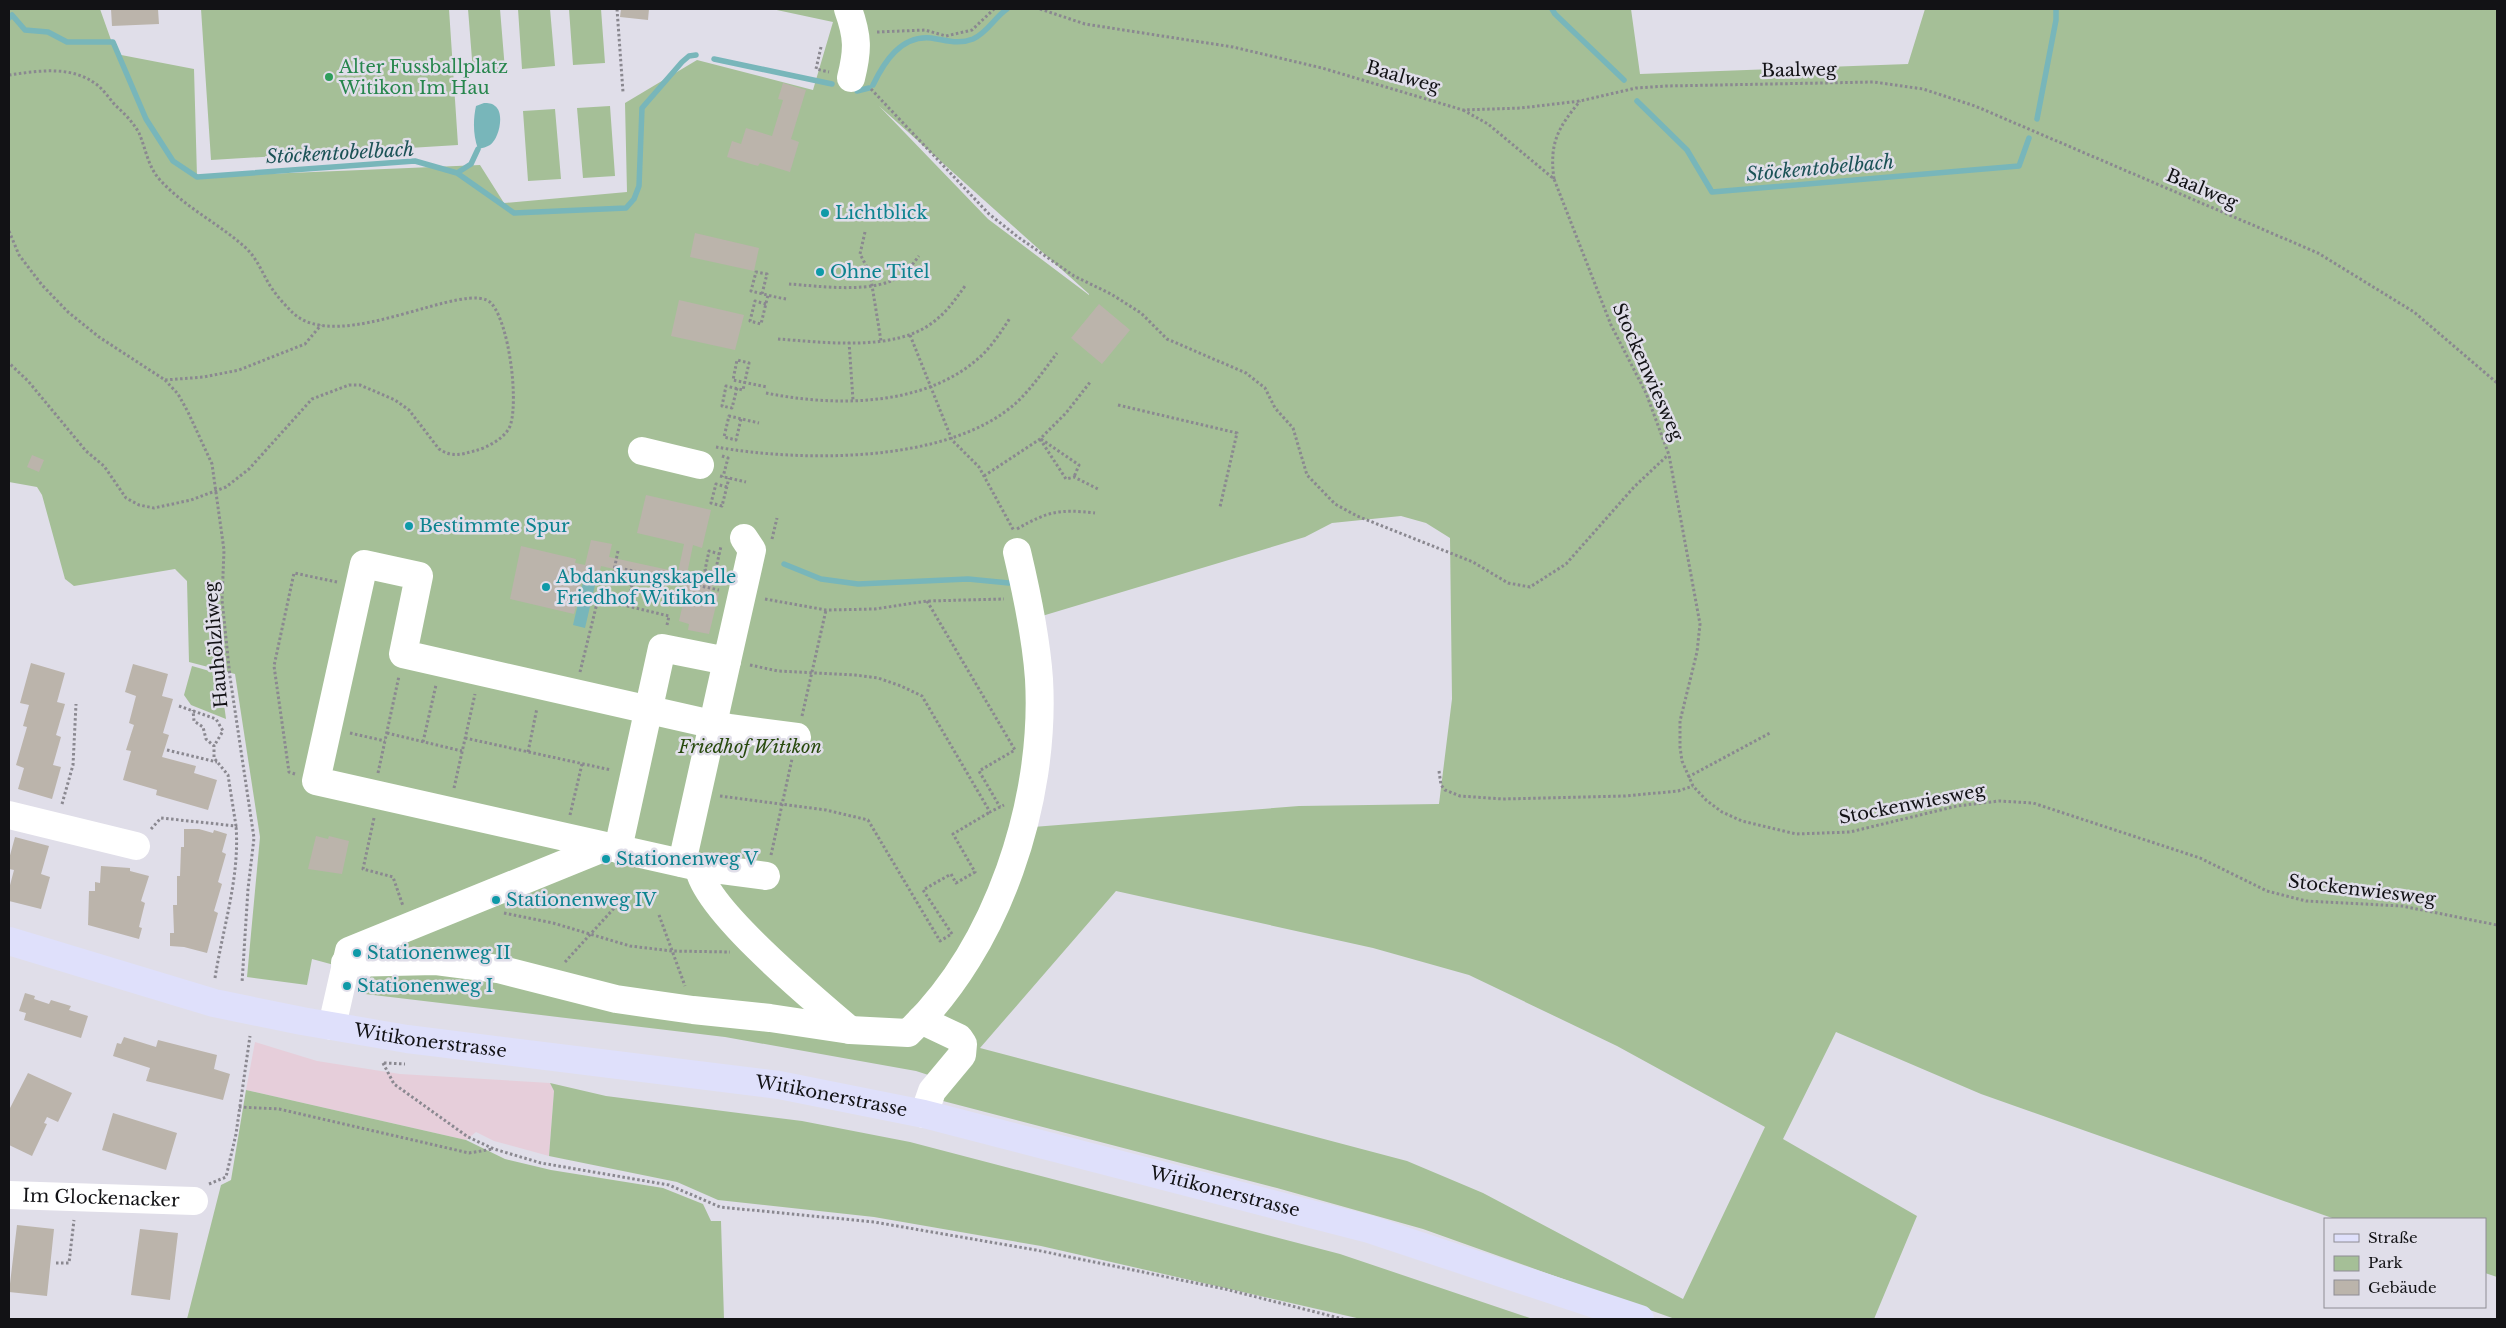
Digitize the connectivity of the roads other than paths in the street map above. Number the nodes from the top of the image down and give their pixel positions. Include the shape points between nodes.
1 (852, 20) edge
2 (851, 78) road end
3 (642, 451) dead end
4 (707, 456) road end
5 (744, 538) road end
6 (1016, 541) road end
7 (727, 661) junction
8 (648, 710) junction
9 (713, 724) junction
10 (798, 736) dead end
11 (9, 815) edge
12 (136, 846) road end
13 (613, 847) junction
14 (690, 865) junction
15 (766, 876) dead end
16 (9, 941) edge
17 (345, 962) junction
18 (921, 1020) junction
19 (332, 1026) junction
20 (850, 1030) junction
21 (924, 1114) junction
22 (200, 1193) road end
23 (9, 1195) edge
24 (1640, 1319) edge

1 - 2 street via 857,54
3 - 4 street
5 - 7 street via 752,550
6 - 18 street via 1033,623 1039,680 1037,759 1032,788 1022,835 993,910 960,969
7 - 8 street via 662,648
7 - 9 street
8 - 9 street
8 - 13 street via 634,775
8 - 13 street via 403,654 419,576 364,564 316,781
9 - 10 street
9 - 14 street via 698,791
11 - 12 street
13 - 14 street
13 - 17 street via 349,951
14 - 15 street
14 - 20 street via 765,956
16 - 19 main road, Witikonerstrasse via 214,1003
17 - 19 street
17 - 20 street via 436,961 498,969 616,999
18 - 20 street via 908,1033
18 - 21 street via 959,1038 963,1044 962,1055 932,1091
19 - 21 main road, Witikonerstrasse via 417,1040 778,1086
21 - 24 main road, Witikonerstrasse via 1369,1229
22 - 23 street, Im Glockenacker via 77,1197

